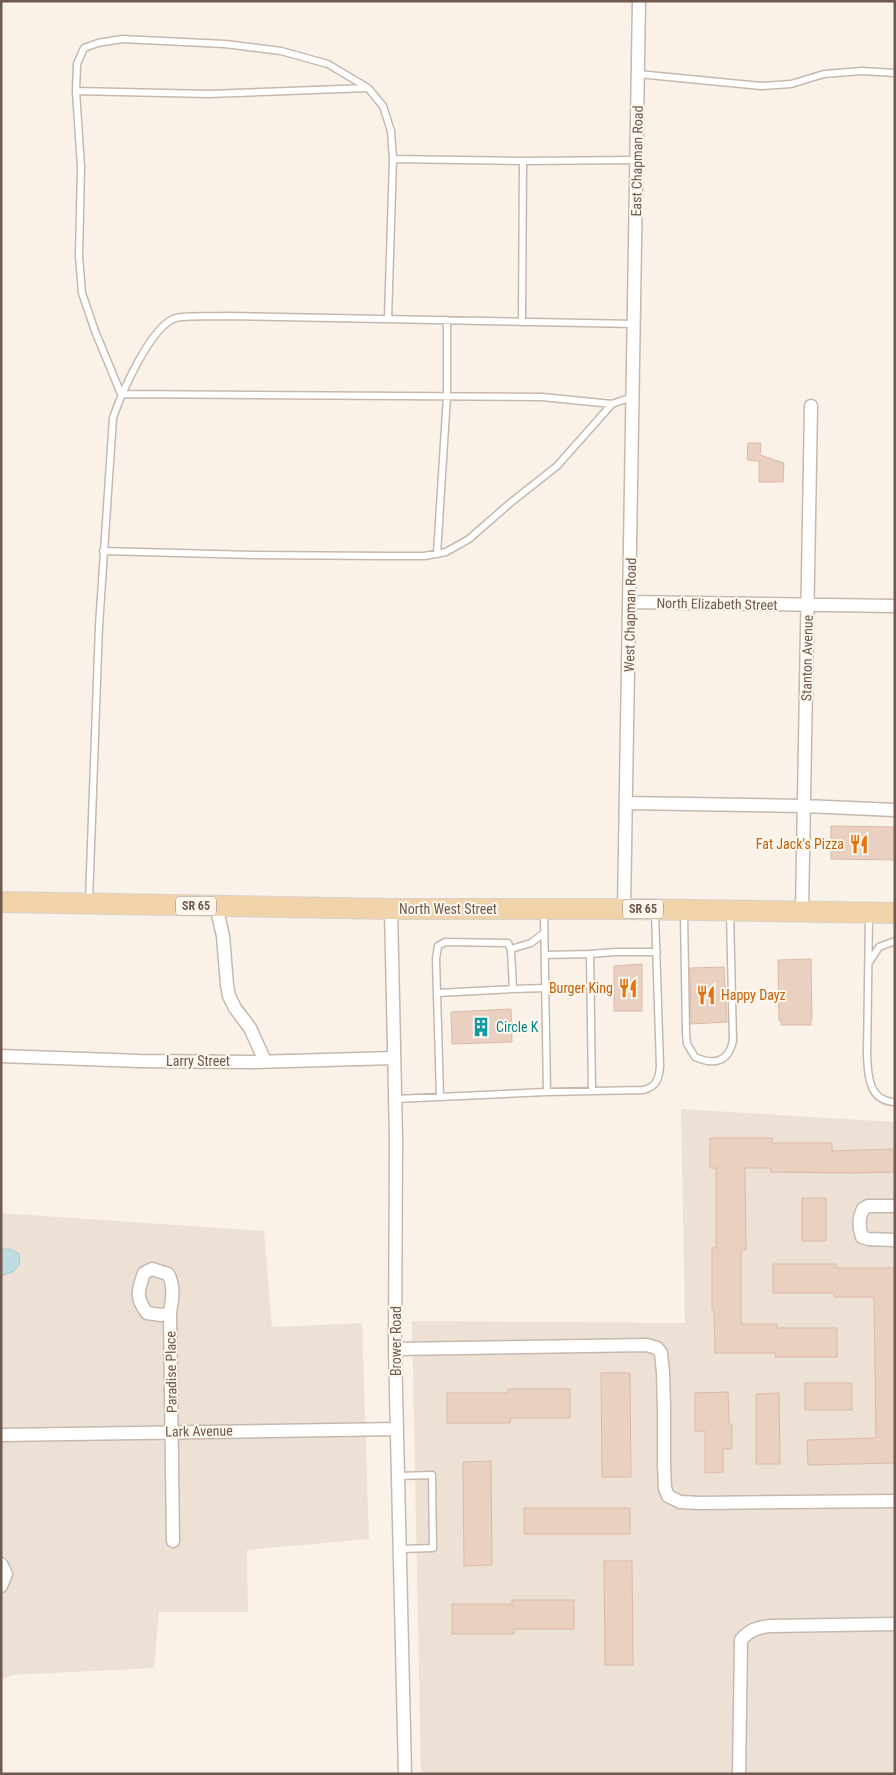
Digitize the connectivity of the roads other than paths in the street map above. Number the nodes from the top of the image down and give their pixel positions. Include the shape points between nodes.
1 (639, 1) edge
2 (895, 73) edge
3 (638, 74) junction
4 (368, 88) junction
5 (76, 91) junction
6 (393, 159) junction
7 (637, 160) junction
8 (523, 162) junction
9 (388, 319) junction
10 (448, 320) junction
11 (522, 322) junction
12 (635, 323) junction
13 (121, 394) junction
14 (447, 396) junction
15 (634, 397) junction
16 (612, 404) junction
17 (811, 406) dead end
18 (103, 551) junction
19 (437, 554) junction
20 (630, 602) junction
21 (808, 606) junction
22 (895, 606) edge
23 (626, 803) junction
24 (804, 806) junction
25 (895, 810) edge
26 (1, 902) edge
27 (89, 904) junction
28 (216, 906) junction
29 (391, 909) junction
30 (544, 909) junction
31 (624, 909) junction
32 (655, 909) junction
33 (684, 910) junction
34 (730, 910) junction
35 (802, 911) junction
36 (869, 912) junction
37 (895, 912) edge
38 (544, 933) junction
39 (895, 941) edge
40 (511, 949) junction
41 (657, 952) junction
42 (590, 954) junction
43 (544, 955) junction
44 (868, 967) junction
45 (545, 988) junction
46 (513, 990) junction
47 (437, 993) junction
48 (1, 1056) edge
49 (394, 1058) junction
50 (265, 1061) junction
51 (592, 1091) junction
52 (547, 1092) junction
53 (440, 1097) junction
54 (395, 1099) junction
55 (895, 1102) edge
56 (895, 1206) edge
57 (895, 1240) edge
58 (170, 1313) dead end
59 (395, 1349) junction
60 (398, 1429) junction
61 (172, 1432) junction
62 (1, 1435) edge
63 (398, 1476) junction
64 (895, 1501) edge
65 (173, 1541) dead end
66 (400, 1549) junction
67 (1, 1564) edge
68 (1, 1586) edge
69 (895, 1624) edge
70 (405, 1774) edge
71 (739, 1774) edge

1 - 3 street, East Chapman Road
2 - 3 lane via 824,74 791,84 761,86
3 - 7 street, East Chapman Road
4 - 5 lane via 209,94
4 - 5 lane via 328,64 281,50 122,39 84,48 77,64
4 - 6 lane via 383,106 391,131
5 - 13 lane via 81,167 82,293
6 - 8 lane
6 - 9 lane
7 - 8 lane
7 - 12 street, East Chapman Road
8 - 11 lane
9 - 10 lane
9 - 13 lane via 175,318 154,336
10 - 11 lane
10 - 14 lane
11 - 12 lane
12 - 15 street, West Chapman Road
13 - 14 lane
13 - 18 lane via 113,418
14 - 16 lane via 542,397
14 - 19 lane
15 - 16 lane
15 - 20 street, West Chapman Road
16 - 19 lane via 557,466 469,539
17 - 21 street, Stanton Avenue
18 - 19 lane via 263,555
18 - 27 lane
20 - 21 street, North Elizabeth Street
20 - 23 street, West Chapman Road
21 - 22 street, North Elizabeth Street
21 - 24 street, Stanton Avenue
23 - 24 street
23 - 31 street, West Chapman Road
24 - 25 street
24 - 35 street, Stanton Avenue
26 - 27 main road, North West Street / SR 65
27 - 28 main road, North West Street / SR 65
28 - 29 main road, North West Street / SR 65
28 - 50 street via 223,936 226,985
29 - 30 main road, North West Street / SR 65
29 - 49 street, Brower Road
30 - 31 main road, North West Street / SR 65
30 - 38 lane
31 - 32 main road, North West Street / SR 65
32 - 33 main road, North West Street / SR 65
32 - 41 lane
33 - 34 main road, North West Street / SR 65
33 - 34 lane via 686,1044 695,1057 711,1062 727,1055 733,1042
34 - 35 main road, North West Street / SR 65
35 - 36 main road, North West Street / SR 65
36 - 37 main road, North West Street / SR 65
36 - 44 lane
38 - 40 lane via 531,943
38 - 43 lane
39 - 44 lane via 879,947
40 - 46 lane
40 - 47 lane via 505,942 441,944 436,952
41 - 42 lane
41 - 51 lane via 660,1066 657,1081 649,1089
42 - 43 lane
42 - 51 lane
43 - 45 lane
44 - 55 lane via 869,1080 875,1094
45 - 46 lane
45 - 52 lane
46 - 47 lane
47 - 53 lane
48 - 50 street, Larry Street
49 - 50 street, Larry Street
49 - 54 street, Brower Road
51 - 52 lane
52 - 53 lane
53 - 54 lane
54 - 59 street, Brower Road
56 - 57 street via 868,1206 863,1209 859,1228 862,1237 868,1239
58 - 61 street, Paradise Place
59 - 60 street, Brower Road
59 - 64 street via 647,1344 661,1353 664,1480 668,1496 680,1502 699,1503
60 - 61 street, Lark Avenue
60 - 63 street, Brower Road
61 - 62 street, Lark Avenue
61 - 65 street, Paradise Place
63 - 66 street, Brower Road
63 - 66 lane via 432,1475 433,1548
66 - 70 street, Brower Road
67 - 68 street via 6,1574
69 - 71 street via 771,1626 747,1633 741,1640

